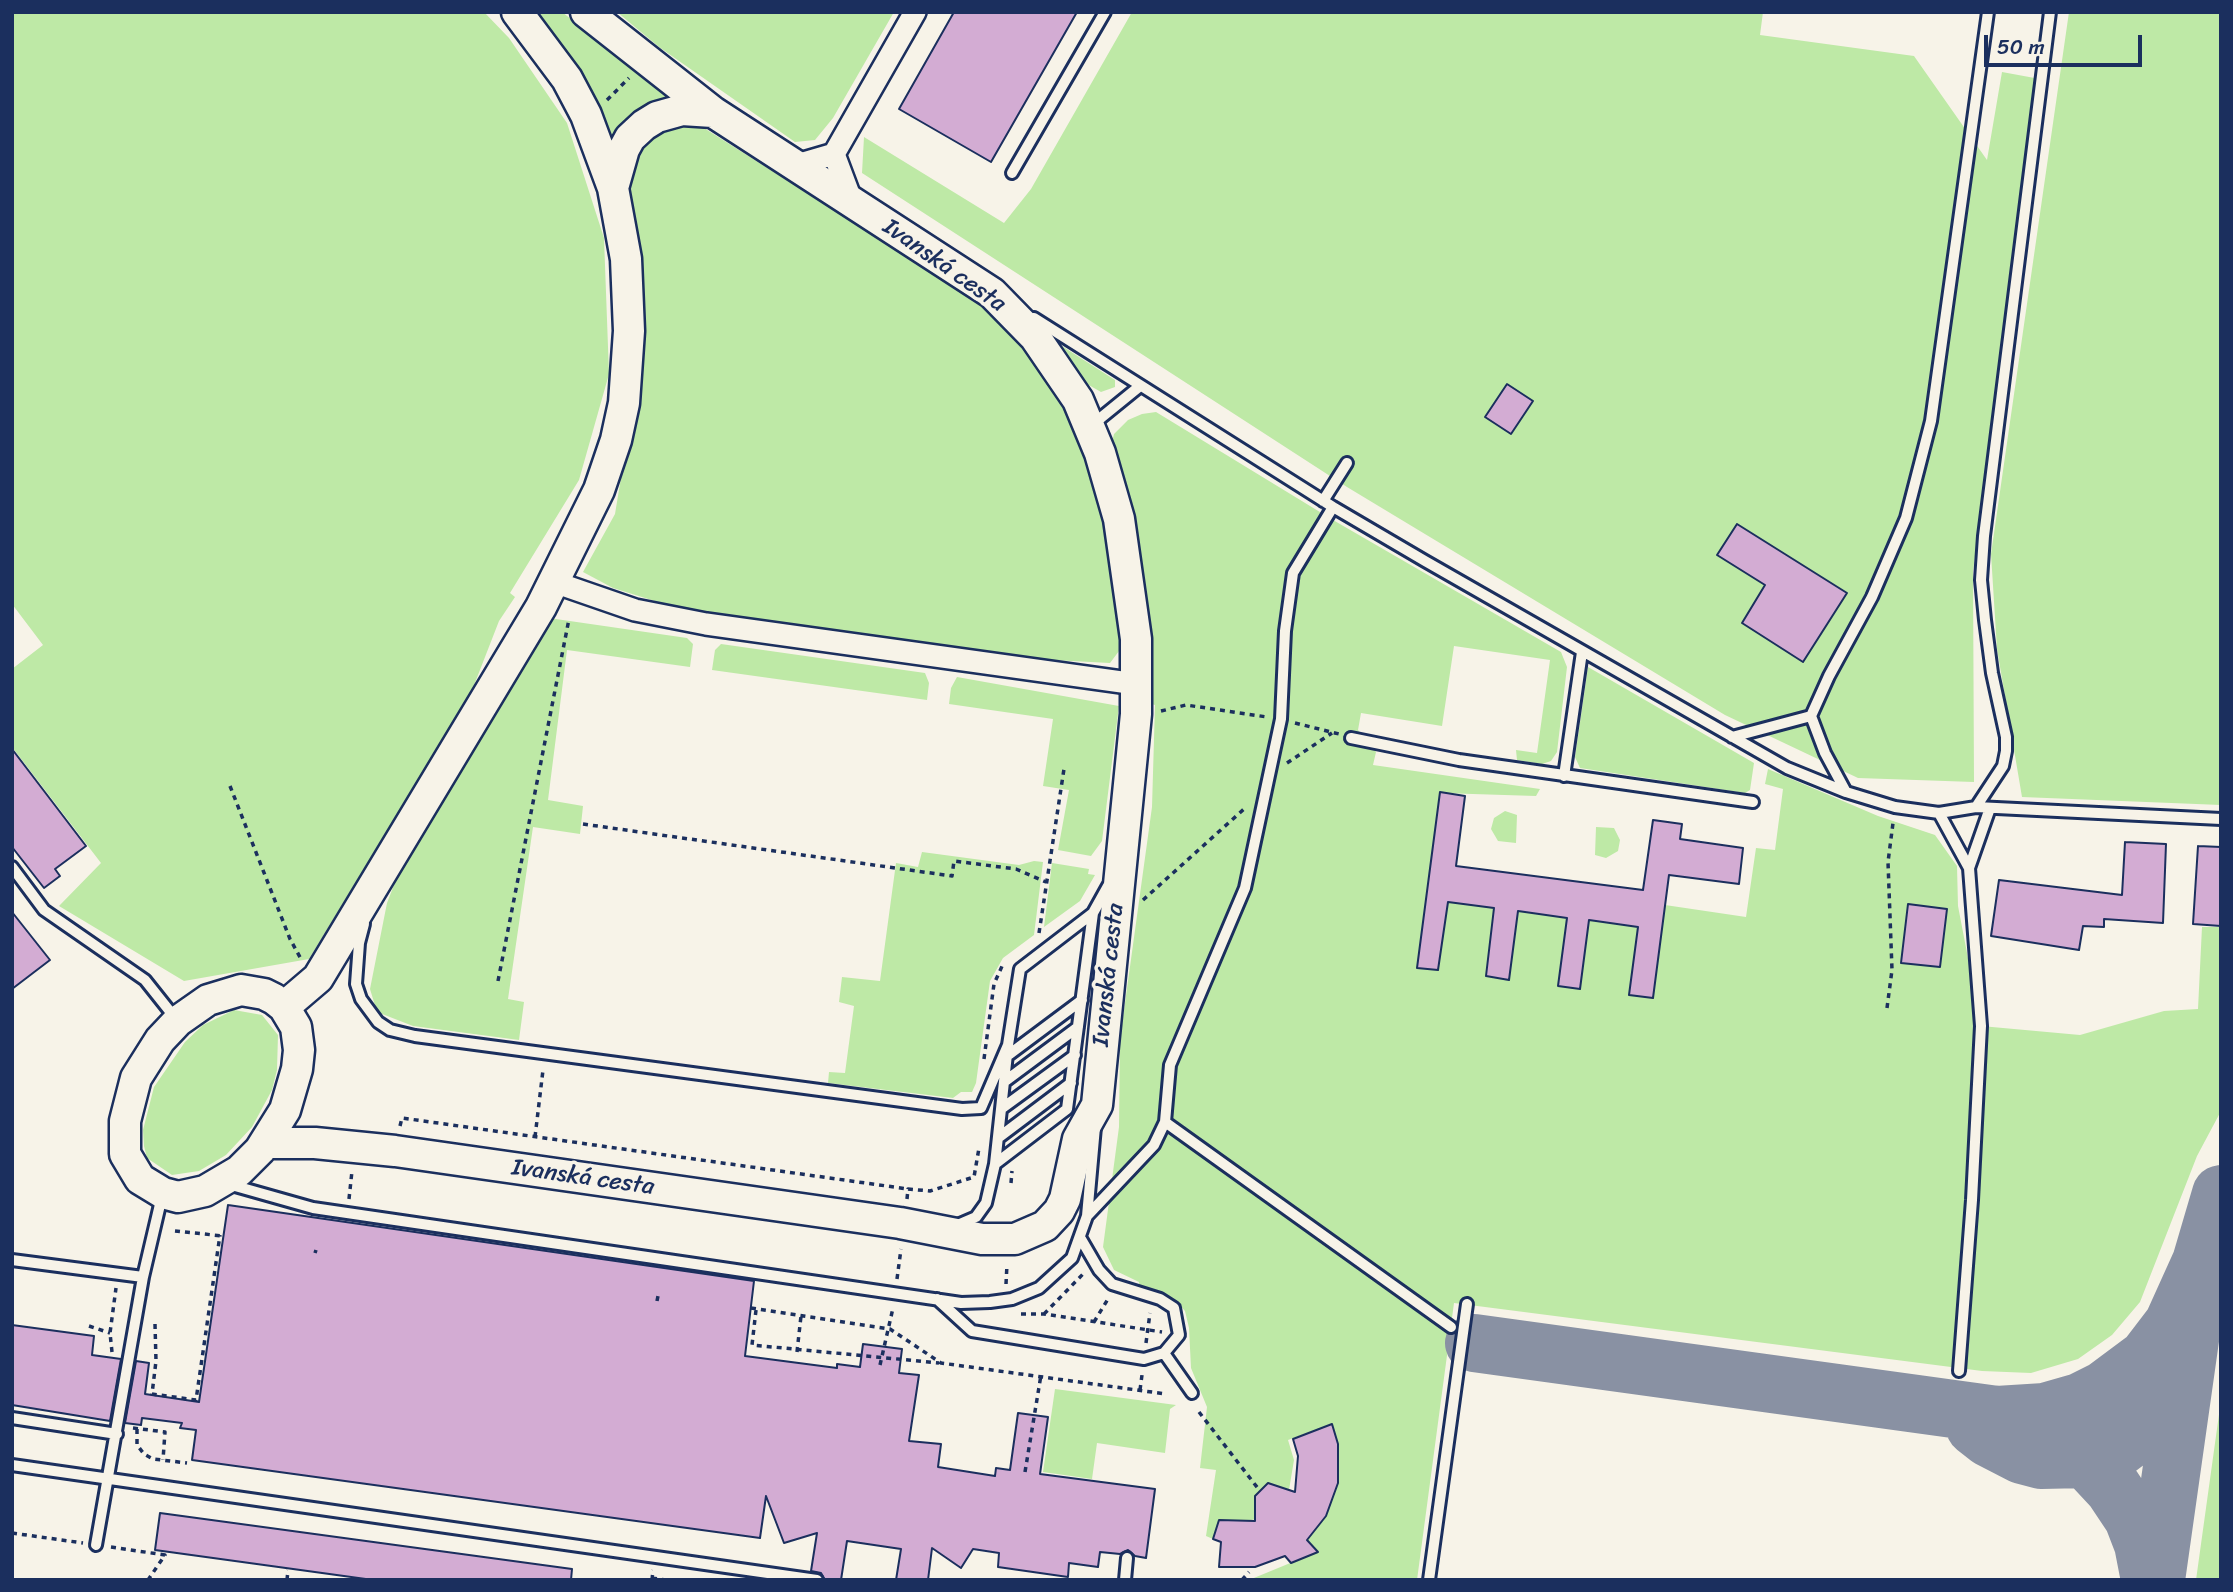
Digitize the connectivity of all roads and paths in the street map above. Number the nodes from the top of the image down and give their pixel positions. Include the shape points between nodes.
1 (517, 12) edge
2 (586, 12) edge
3 (915, 12) edge
4 (1105, 12) edge
5 (1988, 12) edge
6 (2050, 12) edge
7 (636, 72) dead end
8 (599, 107) dead end
9 (713, 112) junction
10 (834, 154) junction
11 (793, 166) junction
12 (1012, 173) dead end
13 (613, 188) junction
14 (852, 202) junction
15 (992, 293) junction
16 (1140, 386) junction
17 (1090, 427) junction
18 (1347, 463) dead end
19 (1328, 504) junction
20 (554, 582) junction
21 (569, 619) dead end
22 (1582, 652) junction
23 (1136, 684) junction
24 (1154, 712) dead end
25 (1811, 716) junction
26 (1271, 718) dead end
27 (1289, 721) dead end
28 (1332, 733) junction
29 (1732, 737) junction
30 (1351, 738) joint
31 (1064, 769) dead end
32 (1270, 774) junction
33 (1564, 776) junction
34 (230, 786) dead end
35 (1846, 792) junction
36 (1265, 801) junction
37 (1753, 802) dead end
38 (1895, 807) junction
39 (1976, 807) junction
40 (1990, 807) junction
41 (1939, 813) junction
42 (2221, 819) edge
43 (583, 824) dead end
44 (1120, 863) junction
45 (12, 867) edge
46 (1969, 868) junction
47 (1046, 882) junction
48 (375, 884) junction
49 (1135, 907) dead end
50 (1093, 913) junction
51 (1039, 935) dead end
52 (318, 978) junction
53 (498, 981) dead end
54 (1082, 1000) junction
55 (284, 1007) junction
56 (1887, 1008) dead end
57 (178, 1021) junction
58 (1078, 1027) junction
59 (1007, 1051) junction
60 (1074, 1055) junction
61 (1003, 1082) junction
62 (1071, 1083) junction
63 (1097, 1105) junction
64 (1001, 1109) junction
65 (1165, 1122) junction
66 (998, 1138) junction
67 (265, 1143) junction
68 (395, 1151) junction
69 (995, 1164) junction
70 (365, 1173) dead end
71 (222, 1182) junction
72 (908, 1189) dead end
73 (163, 1194) junction
74 (349, 1202) dead end
75 (1087, 1216) junction
76 (175, 1231) dead end
77 (943, 1231) junction
78 (1080, 1239) junction
79 (889, 1248) dead end
80 (913, 1251) dead end
81 (12, 1260) edge
82 (998, 1263) dead end
83 (143, 1277) junction
84 (1094, 1280) dead end
85 (936, 1298) junction
86 (1004, 1300) junction
87 (1119, 1301) dead end
88 (1467, 1304) dead end
89 (1141, 1310) dead end
90 (1044, 1314) junction
91 (801, 1315) junction
92 (1094, 1322) junction
93 (155, 1324) dead end
94 (89, 1326) dead end
95 (1451, 1326) dead end
96 (1148, 1329) junction
97 (110, 1333) dead end
98 (1179, 1335) junction
99 (797, 1352) junction
100 (1164, 1353) junction
101 (1144, 1359) junction
102 (941, 1363) junction
103 (1959, 1371) dead end
104 (1041, 1375) junction
105 (1140, 1390) junction
106 (1192, 1393) dead end
107 (1166, 1394) dead end
108 (1199, 1412) dead end
109 (12, 1418) edge
110 (137, 1429) junction
111 (118, 1430) junction
112 (163, 1460) junction
113 (187, 1463) dead end
114 (12, 1465) edge
115 (1025, 1472) dead end
116 (110, 1478) junction
117 (1260, 1491) dead end
118 (96, 1545) dead end
119 (1127, 1558) dead end
120 (288, 1570) dead end
121 (1250, 1572) dead end
122 (652, 1578) dead end
123 (287, 1580) edge
124 (666, 1580) edge
125 (817, 1580) edge
126 (1125, 1580) edge
127 (1242, 1580) edge
128 (1429, 1580) edge

1 - 13 street via 573,91
2 - 9 street, Ivanská cesta
3 - 10 street
4 - 12 lane
5 - 25 lane via 1924,456 1891,556
6 - 39 lane via 1981,580 2006,751 2003,766
7 - 8 path
9 - 11 street, Ivanská cesta
9 - 13 street via 682,110 644,125 624,149
10 - 11 street
10 - 14 street
11 - 14 street, Ivanská cesta
13 - 20 street via 628,294 624,404 599,489
14 - 15 street, Ivanská cesta
15 - 16 lane
15 - 17 street, Ivanská cesta via 1035,337 1071,388
16 - 17 lane
16 - 19 lane
17 - 23 street, Ivanská cesta via 1110,484 1125,552 1136,639
18 - 19 lane
19 - 22 lane
19 - 32 lane via 1293,572 1284,631 1281,719
20 - 23 street via 635,610 706,624
20 - 48 street
21 - 53 path
22 - 29 lane
22 - 33 lane
23 - 44 street, Ivanská cesta
24 - 26 path via 1186,705
25 - 29 lane
25 - 35 lane
27 - 28 path
28 - 30 path
28 - 32 path
29 - 35 lane via 1787,768
30 - 33 lane
31 - 47 path
32 - 36 lane
33 - 37 lane
34 - 52 path via 290,939
35 - 38 lane
36 - 49 path via 1251,804
36 - 65 lane via 1245,888 1170,1065
38 - 41 lane
38 - 56 path via 1888,862 1892,970
39 - 40 lane
39 - 41 lane
40 - 42 lane
40 - 46 lane
41 - 46 lane
43 - 47 path via 952,876 954,861 1016,869
44 - 50 lane
44 - 63 street, Ivanská cesta
45 - 57 lane via 44,910 145,980
46 - 103 lane via 1981,1026
47 - 51 path
48 - 52 street
48 - 59 lane via 359,943 356,984 369,1013 390,1030 962,1109 981,1108
50 - 54 lane
50 - 59 lane via 1020,968
52 - 55 street
54 - 58 lane
54 - 59 lane
55 - 57 street via 264,994 228,992 202,1003
55 - 67 street via 298,1037 298,1069 285,1110
57 - 73 street via 136,1078 125,1121 129,1165 140,1179
58 - 60 lane
58 - 61 lane
59 - 61 lane
60 - 62 lane
60 - 64 lane
61 - 64 lane
62 - 66 lane
62 - 69 lane via 1067,1109
63 - 75 lane
63 - 77 street, Ivanská cesta via 1078,1139 1065,1199 1052,1221 1015,1239 982,1239
64 - 66 lane
65 - 75 lane via 1154,1145
65 - 95 lane
66 - 69 lane
67 - 68 street, Ivanská cesta
67 - 71 street
68 - 72 path via 402,1118
68 - 77 street, Ivanská cesta
69 - 77 lane via 986,1203 976,1217
70 - 74 path via 352,1171
71 - 73 street via 190,1196
71 - 85 lane via 313,1208
73 - 83 lane
75 - 78 lane
76 - 93 path via 221,1236 196,1400 152,1394
78 - 86 lane via 1072,1258 1056,1275
78 - 98 lane via 1112,1284 1174,1308
79 - 80 path
81 - 83 lane
82 - 86 path via 1008,1264
83 - 111 lane
84 - 90 path via 1086,1271
85 - 86 lane via 961,1303
85 - 101 lane via 972,1331
86 - 90 path via 1002,1317
87 - 92 path via 1109,1297
88 - 128 lane
89 - 96 path via 1151,1314
90 - 92 path
91 - 99 path
91 - 99 path via 753,1308 752,1345
91 - 102 path via 890,1329
92 - 96 path
94 - 97 path
96 - 98 path
96 - 101 path
98 - 100 lane
99 - 102 path
100 - 101 lane
100 - 106 lane
101 - 105 path
102 - 104 path
104 - 105 path
104 - 115 path
105 - 107 path
108 - 117 path
109 - 111 lane
110 - 111 path
110 - 112 path via 137,1445 144,1454
110 - 112 path via 165,1432
111 - 116 lane
112 - 113 path
114 - 116 lane
116 - 118 lane
116 - 125 lane
119 - 126 lane
120 - 123 path
121 - 127 path
122 - 124 path

